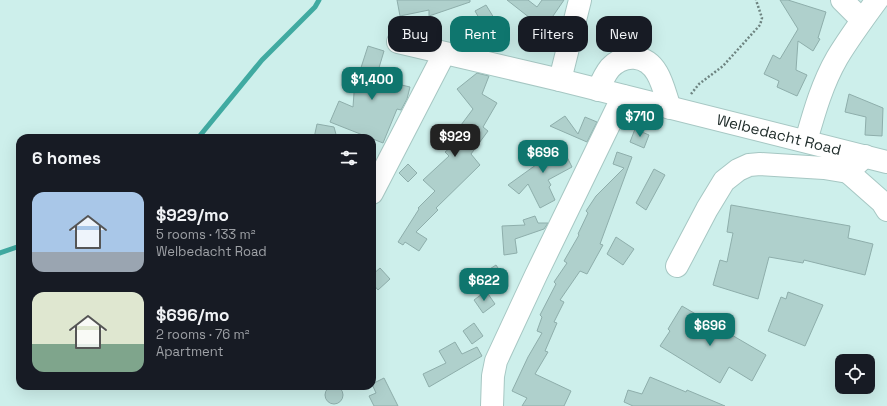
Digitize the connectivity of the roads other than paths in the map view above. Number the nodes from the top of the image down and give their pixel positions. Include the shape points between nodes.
1 (580, 0) edge
2 (842, 0) edge
3 (877, 0) edge
4 (862, 20) junction
5 (436, 52) edge
6 (444, 54) junction
7 (560, 80) junction
8 (598, 90) junction
9 (623, 96) junction
10 (678, 110) junction
11 (806, 141) junction
12 (865, 156) junction
13 (887, 162) edge
14 (848, 172) junction
15 (376, 185) edge
16 (887, 210) edge
17 (677, 266) dead end
18 (492, 406) edge

1 - 7 street
2 - 4 street
3 - 4 street
4 - 11 street via 828,78 814,111
5 - 6 street, Welbedacht Road
6 - 7 street, Welbedacht Road
6 - 15 street
7 - 8 street, Welbedacht Road
8 - 9 street, Welbedacht Road
8 - 10 street via 609,69 617,62 635,57 651,65
9 - 10 street, Welbedacht Road
9 - 18 street via 496,362
10 - 11 street, Welbedacht Road
11 - 12 street, Welbedacht Road
12 - 13 street, Welbedacht Road
12 - 14 street
14 - 16 street via 882,202
14 - 17 street via 760,164 738,170 724,181

